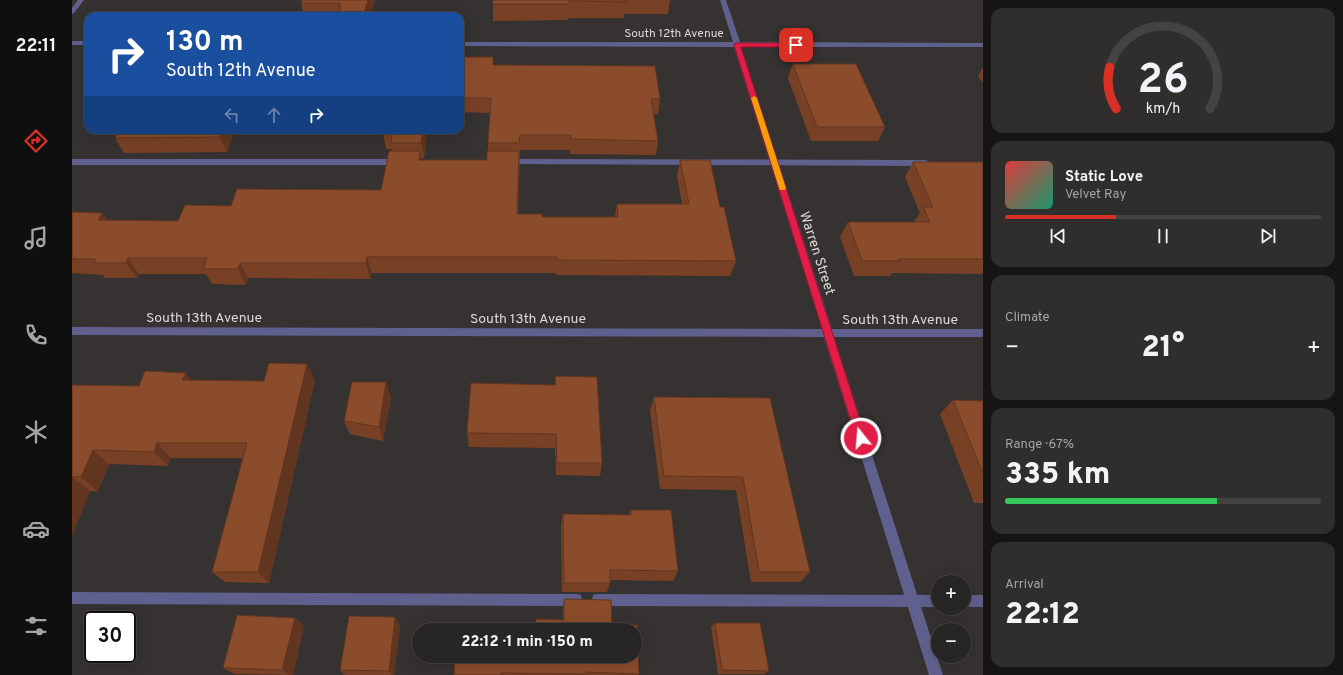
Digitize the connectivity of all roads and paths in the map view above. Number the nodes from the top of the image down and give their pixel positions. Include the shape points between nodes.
1 (81, 0) edge
2 (723, 0) edge
3 (72, 12) edge
4 (72, 43) edge
5 (84, 43) edge
6 (464, 44) edge
7 (737, 45) junction
8 (983, 45) edge
9 (72, 162) edge
10 (407, 162) edge
11 (495, 162) edge
12 (774, 163) junction
13 (937, 163) edge
14 (72, 331) edge
15 (828, 332) junction
16 (983, 333) edge
17 (72, 598) edge
18 (913, 601) junction
19 (931, 601) edge
20 (971, 601) edge
21 (983, 601) edge
22 (936, 675) edge

1 - 3 street
2 - 7 street, Warren Street
4 - 5 street
6 - 7 street, South 12th Avenue
7 - 8 street, South 12th Avenue
7 - 12 street, Warren Street
9 - 10 street
11 - 12 street
12 - 13 street
12 - 15 street, Warren Street
14 - 15 street, South 13th Avenue
15 - 16 street, South 13th Avenue
15 - 18 street, Warren Street
17 - 18 street
18 - 19 street
18 - 22 street, Warren Street
20 - 21 street

